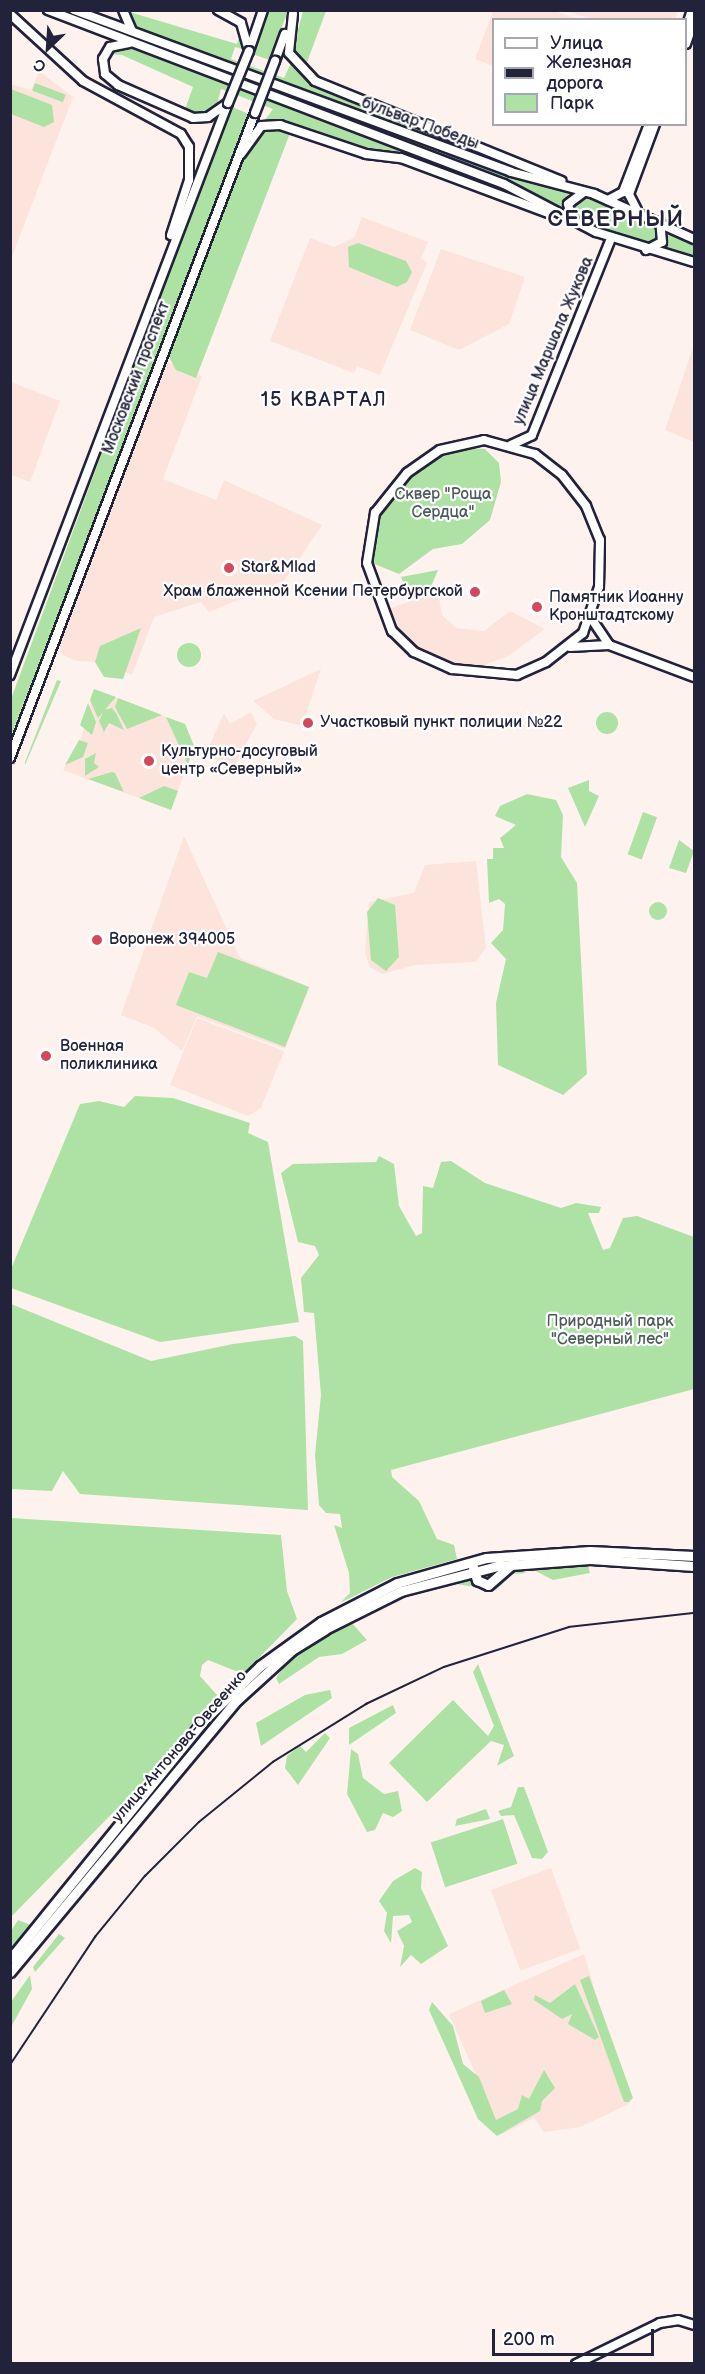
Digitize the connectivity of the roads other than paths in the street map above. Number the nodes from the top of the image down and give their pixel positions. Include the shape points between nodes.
1 (48, 10) edge
2 (74, 10) edge
3 (123, 10) edge
4 (218, 10) edge
5 (264, 10) edge
6 (692, 10) edge
7 (294, 12) edge
8 (10, 14) edge
9 (694, 21) edge
10 (687, 25) edge
11 (133, 38) junction
12 (687, 41) edge
13 (249, 51) junction
14 (228, 103) junction
15 (648, 126) edge
16 (654, 126) edge
17 (237, 158) junction
18 (575, 187) junction
19 (586, 191) junction
20 (608, 200) junction
21 (637, 210) junction
22 (560, 216) junction
23 (660, 221) junction
24 (572, 222) junction
25 (612, 238) junction
26 (694, 239) edge
27 (646, 250) junction
28 (694, 262) edge
29 (164, 268) junction
30 (532, 435) junction
31 (511, 445) junction
32 (535, 454) junction
33 (591, 618) junction
34 (609, 645) junction
35 (568, 648) junction
36 (10, 675) edge
37 (694, 678) edge
38 (10, 758) edge
39 (694, 1556) edge
40 (478, 1560) junction
41 (512, 1564) junction
42 (694, 1566) edge
43 (473, 1570) junction
44 (10, 1959) edge
45 (10, 1972) edge
46 (694, 2325) edge
47 (576, 2364) edge

1 - 11 main road
2 - 11 main road
3 - 11 main road
4 - 13 main road via 241,22
5 - 13 main road, Московский проспект
6 - 10 street
7 - 17 main road, Московский проспект, bridge
7 - 18 main road via 289,53 310,78
8 - 29 main road via 75,76 168,123 185,140 189,180
9 - 12 street
11 - 14 main road via 110,47 103,59 105,74 118,86 193,118 208,117
11 - 18 main road, бульвар Победы via 500,168
11 - 22 main road, бульвар Победы via 229,80 504,184
13 - 14 main road, Московский проспект, bridge
14 - 29 main road, Московский проспект
15 - 20 street via 623,192
16 - 21 street via 629,194
17 - 22 main road via 261,126 280,125 366,154 401,159
17 - 38 main road, Московский проспект
18 - 19 main road, бульвар Победы
19 - 20 main road, бульвар Победы
19 - 24 main road via 567,204
20 - 21 main road, бульвар Победы
21 - 23 main road, бульвар Победы
22 - 24 main road, бульвар Победы
23 - 26 main road, бульвар Победы
23 - 27 main road via 662,242
24 - 25 main road, бульвар Победы
25 - 27 main road, бульвар Победы
25 - 30 street, улица Маршала Жукова
27 - 28 main road, бульвар Победы
29 - 36 main road, Московский проспект
30 - 31 street, улица Маршала Жукова
30 - 32 street
31 - 32 street
31 - 35 street via 461,442 407,473 372,522 366,545 370,577 392,632 414,652 452,669 517,675
32 - 33 street via 576,491 596,524 601,576
33 - 34 street
33 - 35 street
34 - 35 street
34 - 37 street
39 - 40 highway, улица Антонова-Овсеенко via 578,1551
40 - 43 highway
40 - 44 highway, улица Антонова-Овсеенко via 397,1583 362,1599 260,1666 202,1723
41 - 42 highway, улица Антонова-Овсеенко via 590,1559
41 - 43 highway, улица Антонова-Овсеенко
41 - 43 highway via 491,1585 479,1582
43 - 45 highway, улица Антонова-Овсеенко via 367,1606 266,1672 183,1761
46 - 47 street via 678,2319 660,2323

